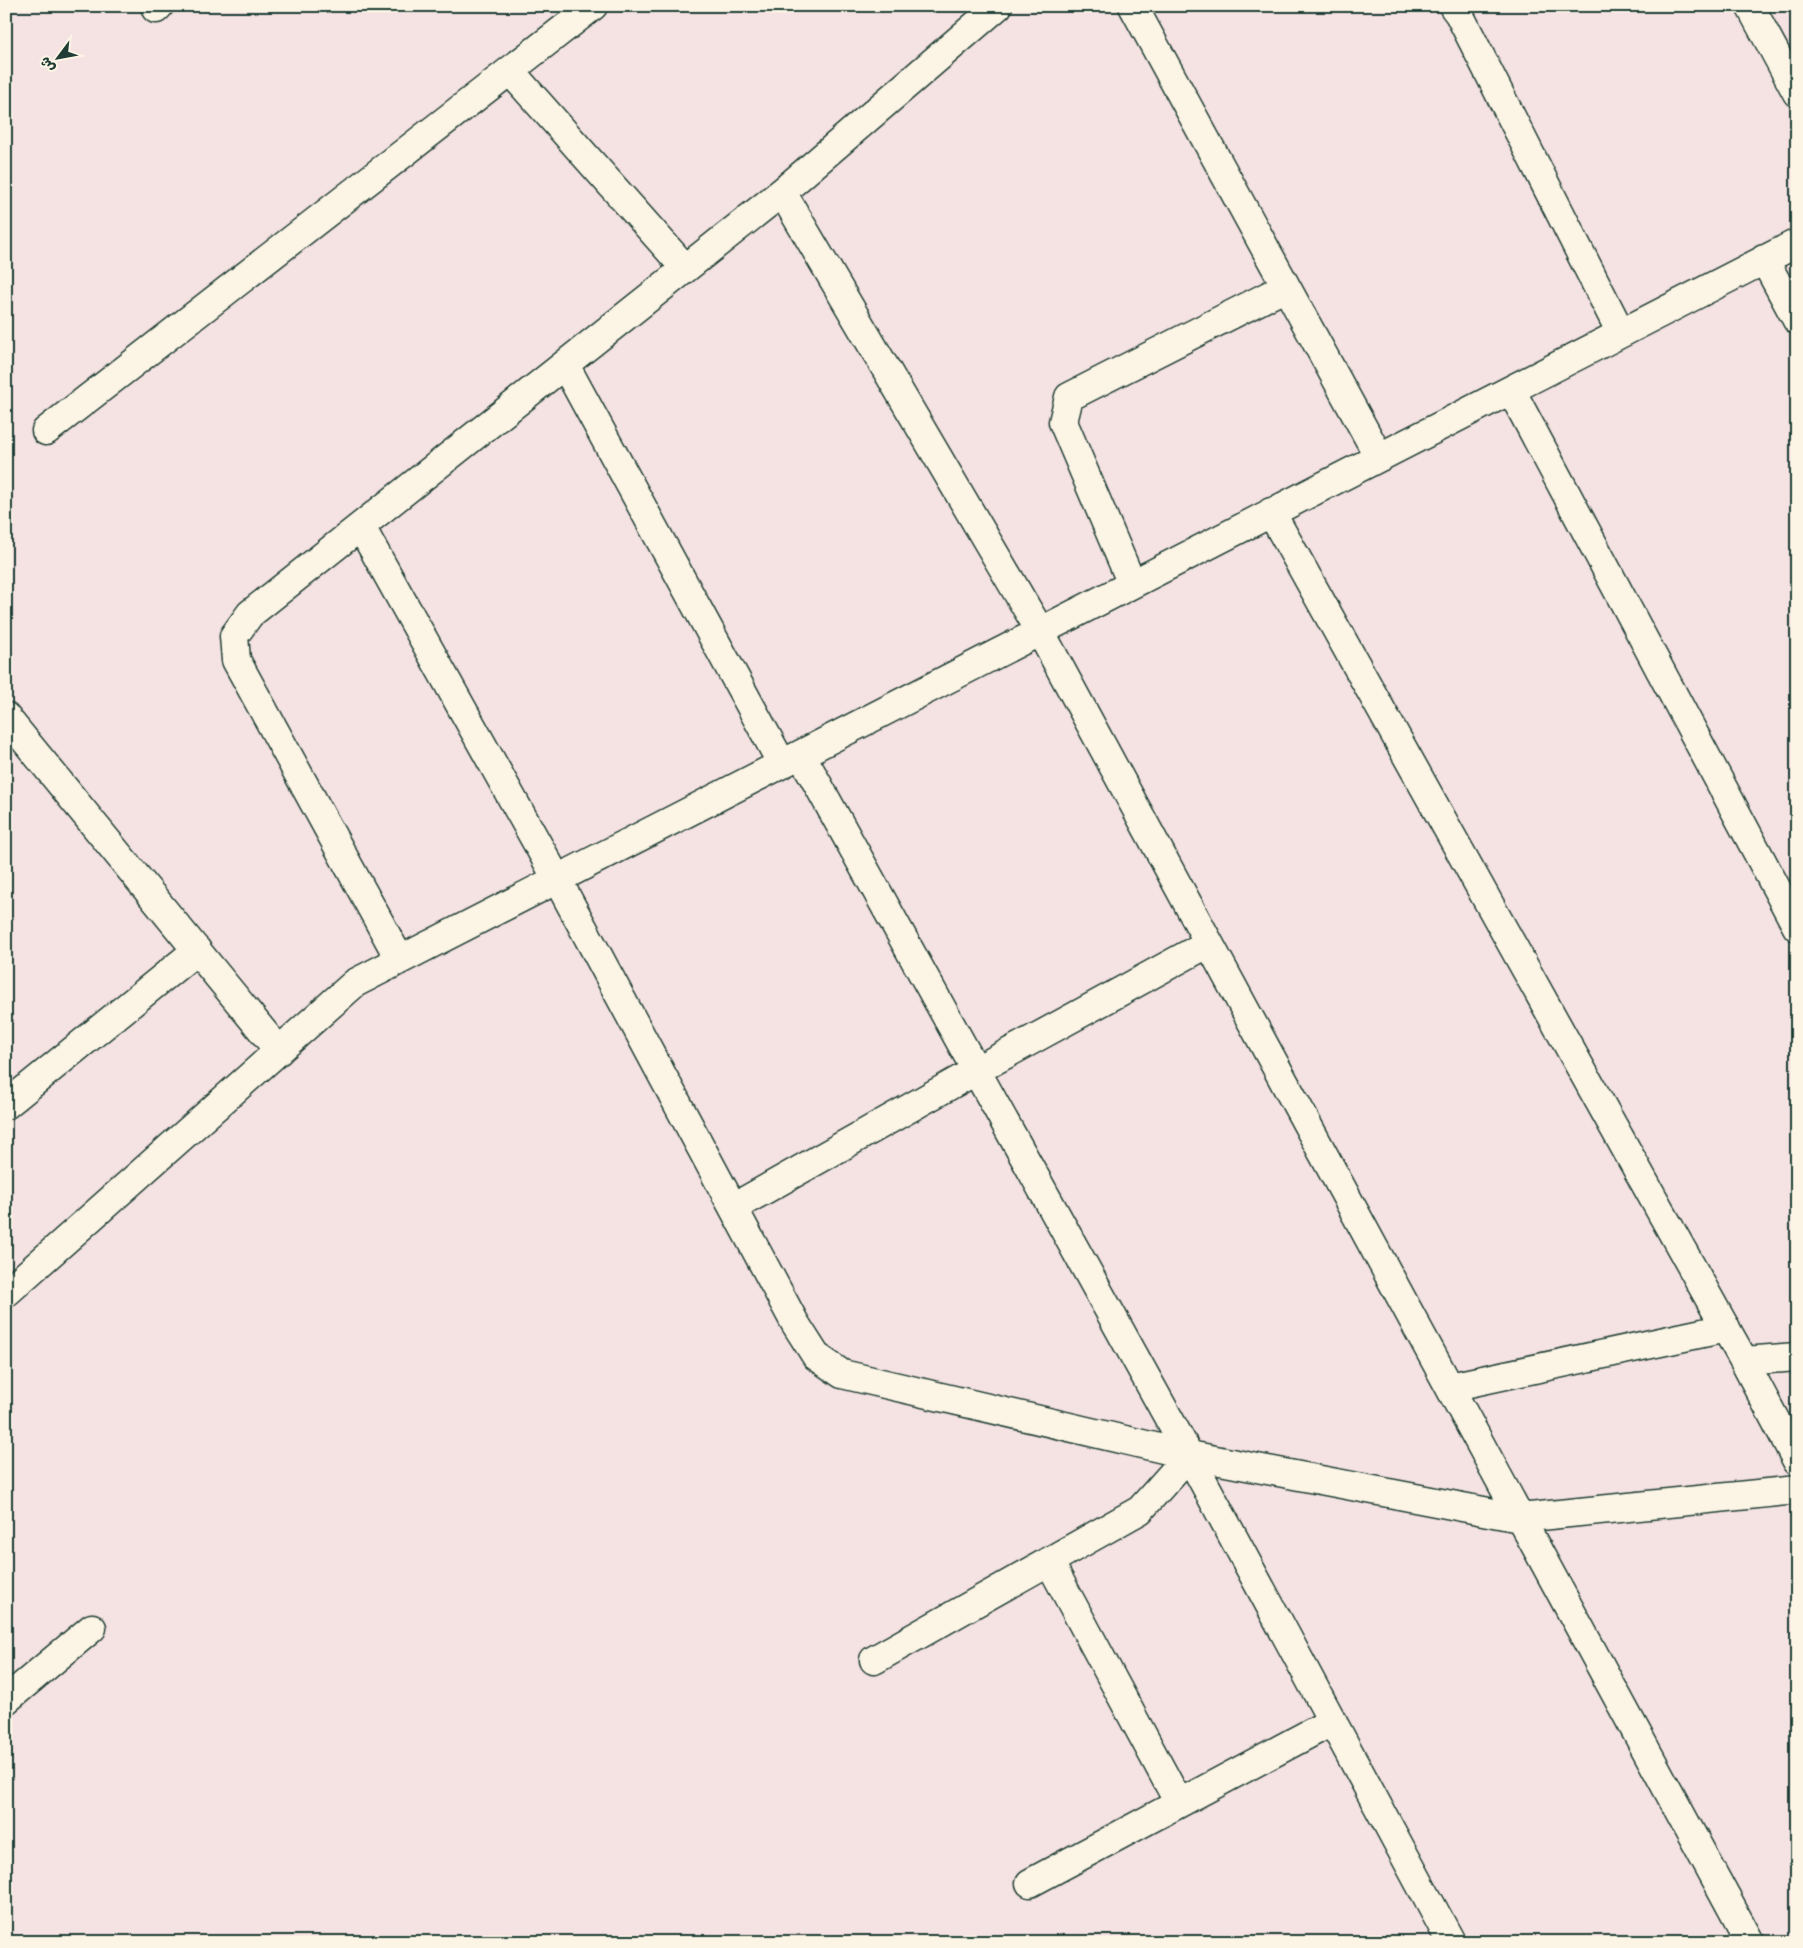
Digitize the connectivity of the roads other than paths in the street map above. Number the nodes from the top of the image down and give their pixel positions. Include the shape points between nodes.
1 (593, 6) edge
2 (998, 6) edge
3 (1133, 6) edge
4 (1453, 6) edge
5 (1750, 6) edge
6 (1790, 64) edge
7 (510, 71) junction
8 (1797, 93) edge
9 (782, 192) junction
10 (1797, 243) edge
11 (1764, 259) junction
12 (686, 268) junction
13 (1286, 287) junction
14 (1797, 320) edge
15 (1620, 333) junction
16 (565, 365) junction
17 (1511, 390) junction
18 (46, 431) dead end
19 (1379, 457) junction
20 (1272, 512) junction
21 (360, 527) junction
22 (1132, 584) junction
23 (1040, 631) junction
24 (12, 735) edge
25 (792, 759) junction
26 (557, 879) junction
27 (1797, 926) edge
28 (1209, 943) junction
29 (198, 950) junction
30 (400, 960) junction
31 (279, 1051) junction
32 (977, 1070) junction
33 (6, 1106) edge
34 (734, 1207) junction
35 (6, 1293) edge
36 (1726, 1328) junction
37 (1797, 1357) edge
38 (1744, 1362) junction
39 (1450, 1387) junction
40 (1189, 1455) junction
41 (1797, 1461) edge
42 (1797, 1490) edge
43 (1520, 1518) junction
44 (1049, 1561) junction
45 (92, 1628) dead end
46 (874, 1660) dead end
47 (6, 1700) edge
48 (1333, 1721) junction
49 (1179, 1803) junction
50 (1030, 1883) dead end
51 (1451, 1942) edge
52 (1750, 1942) edge

1 - 7 street
2 - 9 street
3 - 13 street
4 - 15 street
5 - 6 street
6 - 8 street
7 - 12 street
7 - 18 street
9 - 12 street
9 - 23 street
10 - 11 street
11 - 14 street
11 - 15 street
12 - 16 street
13 - 19 street
13 - 22 street via 1069,397 1063,422
15 - 17 street
16 - 21 street
16 - 25 street
17 - 19 street
17 - 27 street
19 - 20 street
20 - 22 street
20 - 36 street
21 - 26 street
21 - 30 street via 250,614 234,636 236,660
22 - 23 street
23 - 25 street
23 - 28 street
24 - 29 street
25 - 26 street
25 - 32 street
26 - 30 street
26 - 34 street
28 - 32 street
28 - 39 street
29 - 31 street
29 - 33 street
30 - 31 street via 355,983
31 - 35 street
32 - 34 street
32 - 40 street
34 - 40 street via 816,1356 842,1374
36 - 38 street
36 - 39 street
37 - 38 street
38 - 41 street
39 - 43 street
40 - 43 street
40 - 44 street via 1140,1510
40 - 48 street
42 - 43 street
43 - 52 street
44 - 46 street
44 - 49 street
45 - 47 street
48 - 49 street
48 - 51 street
49 - 50 street

